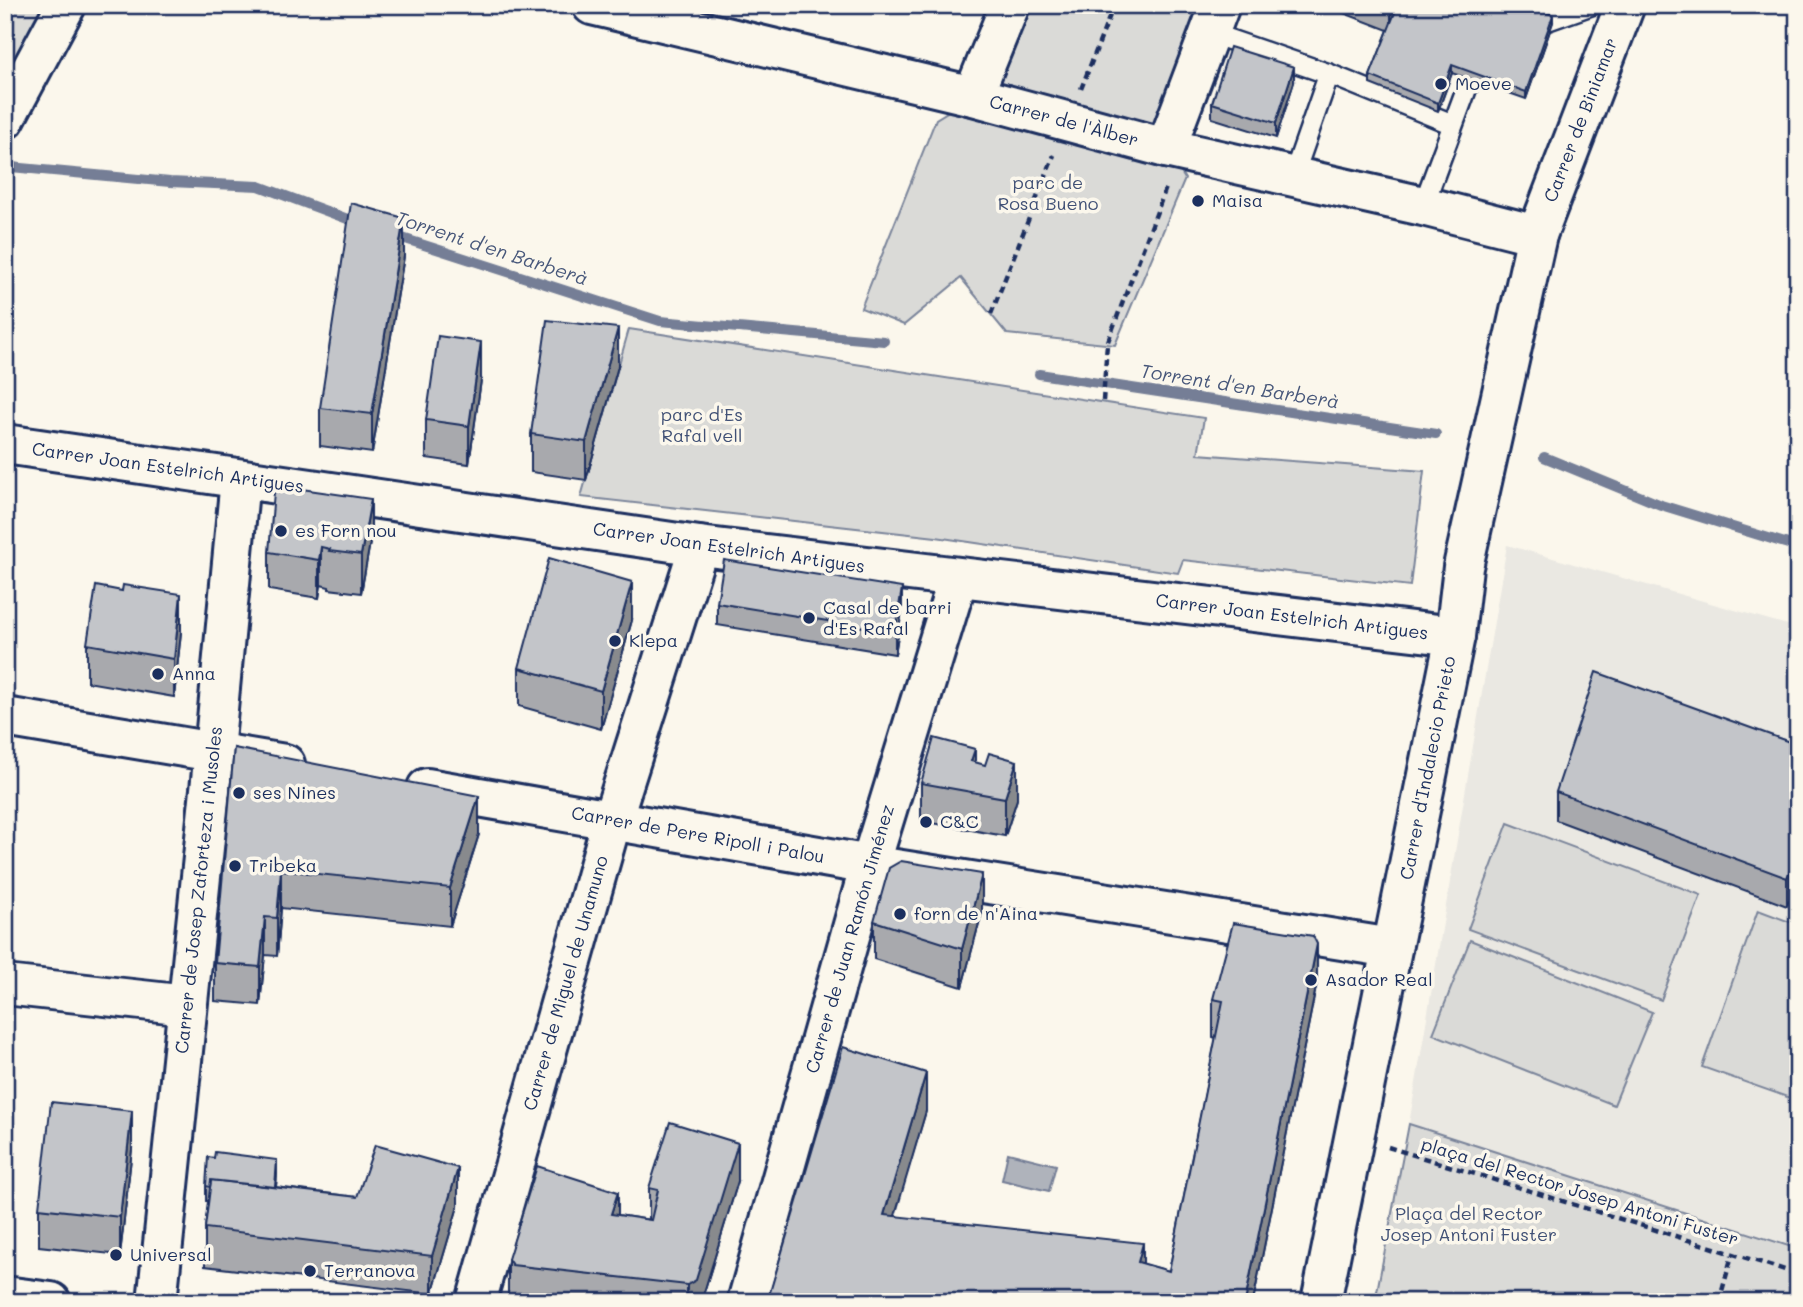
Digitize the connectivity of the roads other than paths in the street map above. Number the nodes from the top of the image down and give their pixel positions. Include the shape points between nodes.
1 (66, 5) edge
2 (592, 5) edge
3 (1010, 5) edge
4 (1591, 5) edge
5 (1625, 5) edge
6 (1215, 19) edge
7 (1329, 74) junction
8 (973, 96) junction
9 (5, 119) edge
10 (1452, 124) junction
11 (1173, 150) junction
12 (1293, 177) junction
13 (1423, 206) junction
14 (1536, 235) junction
15 (5, 444) edge
16 (240, 479) junction
17 (699, 545) junction
18 (958, 578) junction
19 (1455, 636) junction
20 (5, 717) edge
21 (214, 751) junction
22 (324, 770) edge
23 (393, 782) edge
24 (612, 820) junction
25 (870, 865) junction
26 (1392, 948) junction
27 (5, 985) edge
28 (187, 1006) junction
29 (5, 1296) edge
30 (51, 1302) edge
31 (157, 1302) edge
32 (475, 1302) edge
33 (747, 1302) edge
34 (1321, 1302) edge

1 - 9 street
2 - 8 street, Carrer de l'Àlber
3 - 8 street
4 - 10 lane via 1483,43
5 - 14 street, Carrer de Biniamar
6 - 7 lane
6 - 11 street
7 - 10 lane
7 - 12 lane
8 - 11 street, Carrer de l'Àlber
10 - 13 lane
11 - 12 street, Carrer de l'Àlber
12 - 13 street, Carrer de l'Àlber
13 - 14 street, Carrer de l'Àlber
14 - 19 street, Carrer d'Indalecio Prieto via 1463,567
15 - 16 street, Carrer Joan Estelrich Artigues
16 - 17 street, Carrer Joan Estelrich Artigues
16 - 21 street, Carrer de Josep Zaforteza i Musoles
17 - 18 street, Carrer Joan Estelrich Artigues
17 - 24 street, Carrer de Miguel de Unamuno
18 - 19 street, Carrer Joan Estelrich Artigues
18 - 25 street, Carrer de Juan Ramón Jiménez
19 - 26 street, Carrer d'Indalecio Prieto
20 - 21 street
21 - 22 street
21 - 28 street, Carrer de Josep Zaforteza i Musoles
23 - 24 street, Carrer de Pere Ripoll i Palou
24 - 25 street, Carrer de Pere Ripoll i Palou
24 - 32 street, Carrer de Miguel de Unamuno
25 - 26 street, Carrer de Pere Ripoll i Palou
25 - 33 street, Carrer de Juan Ramón Jiménez
26 - 34 street, Carrer d'Indalecio Prieto
27 - 28 street
28 - 31 street, Carrer de Josep Zaforteza i Musoles
29 - 30 street

